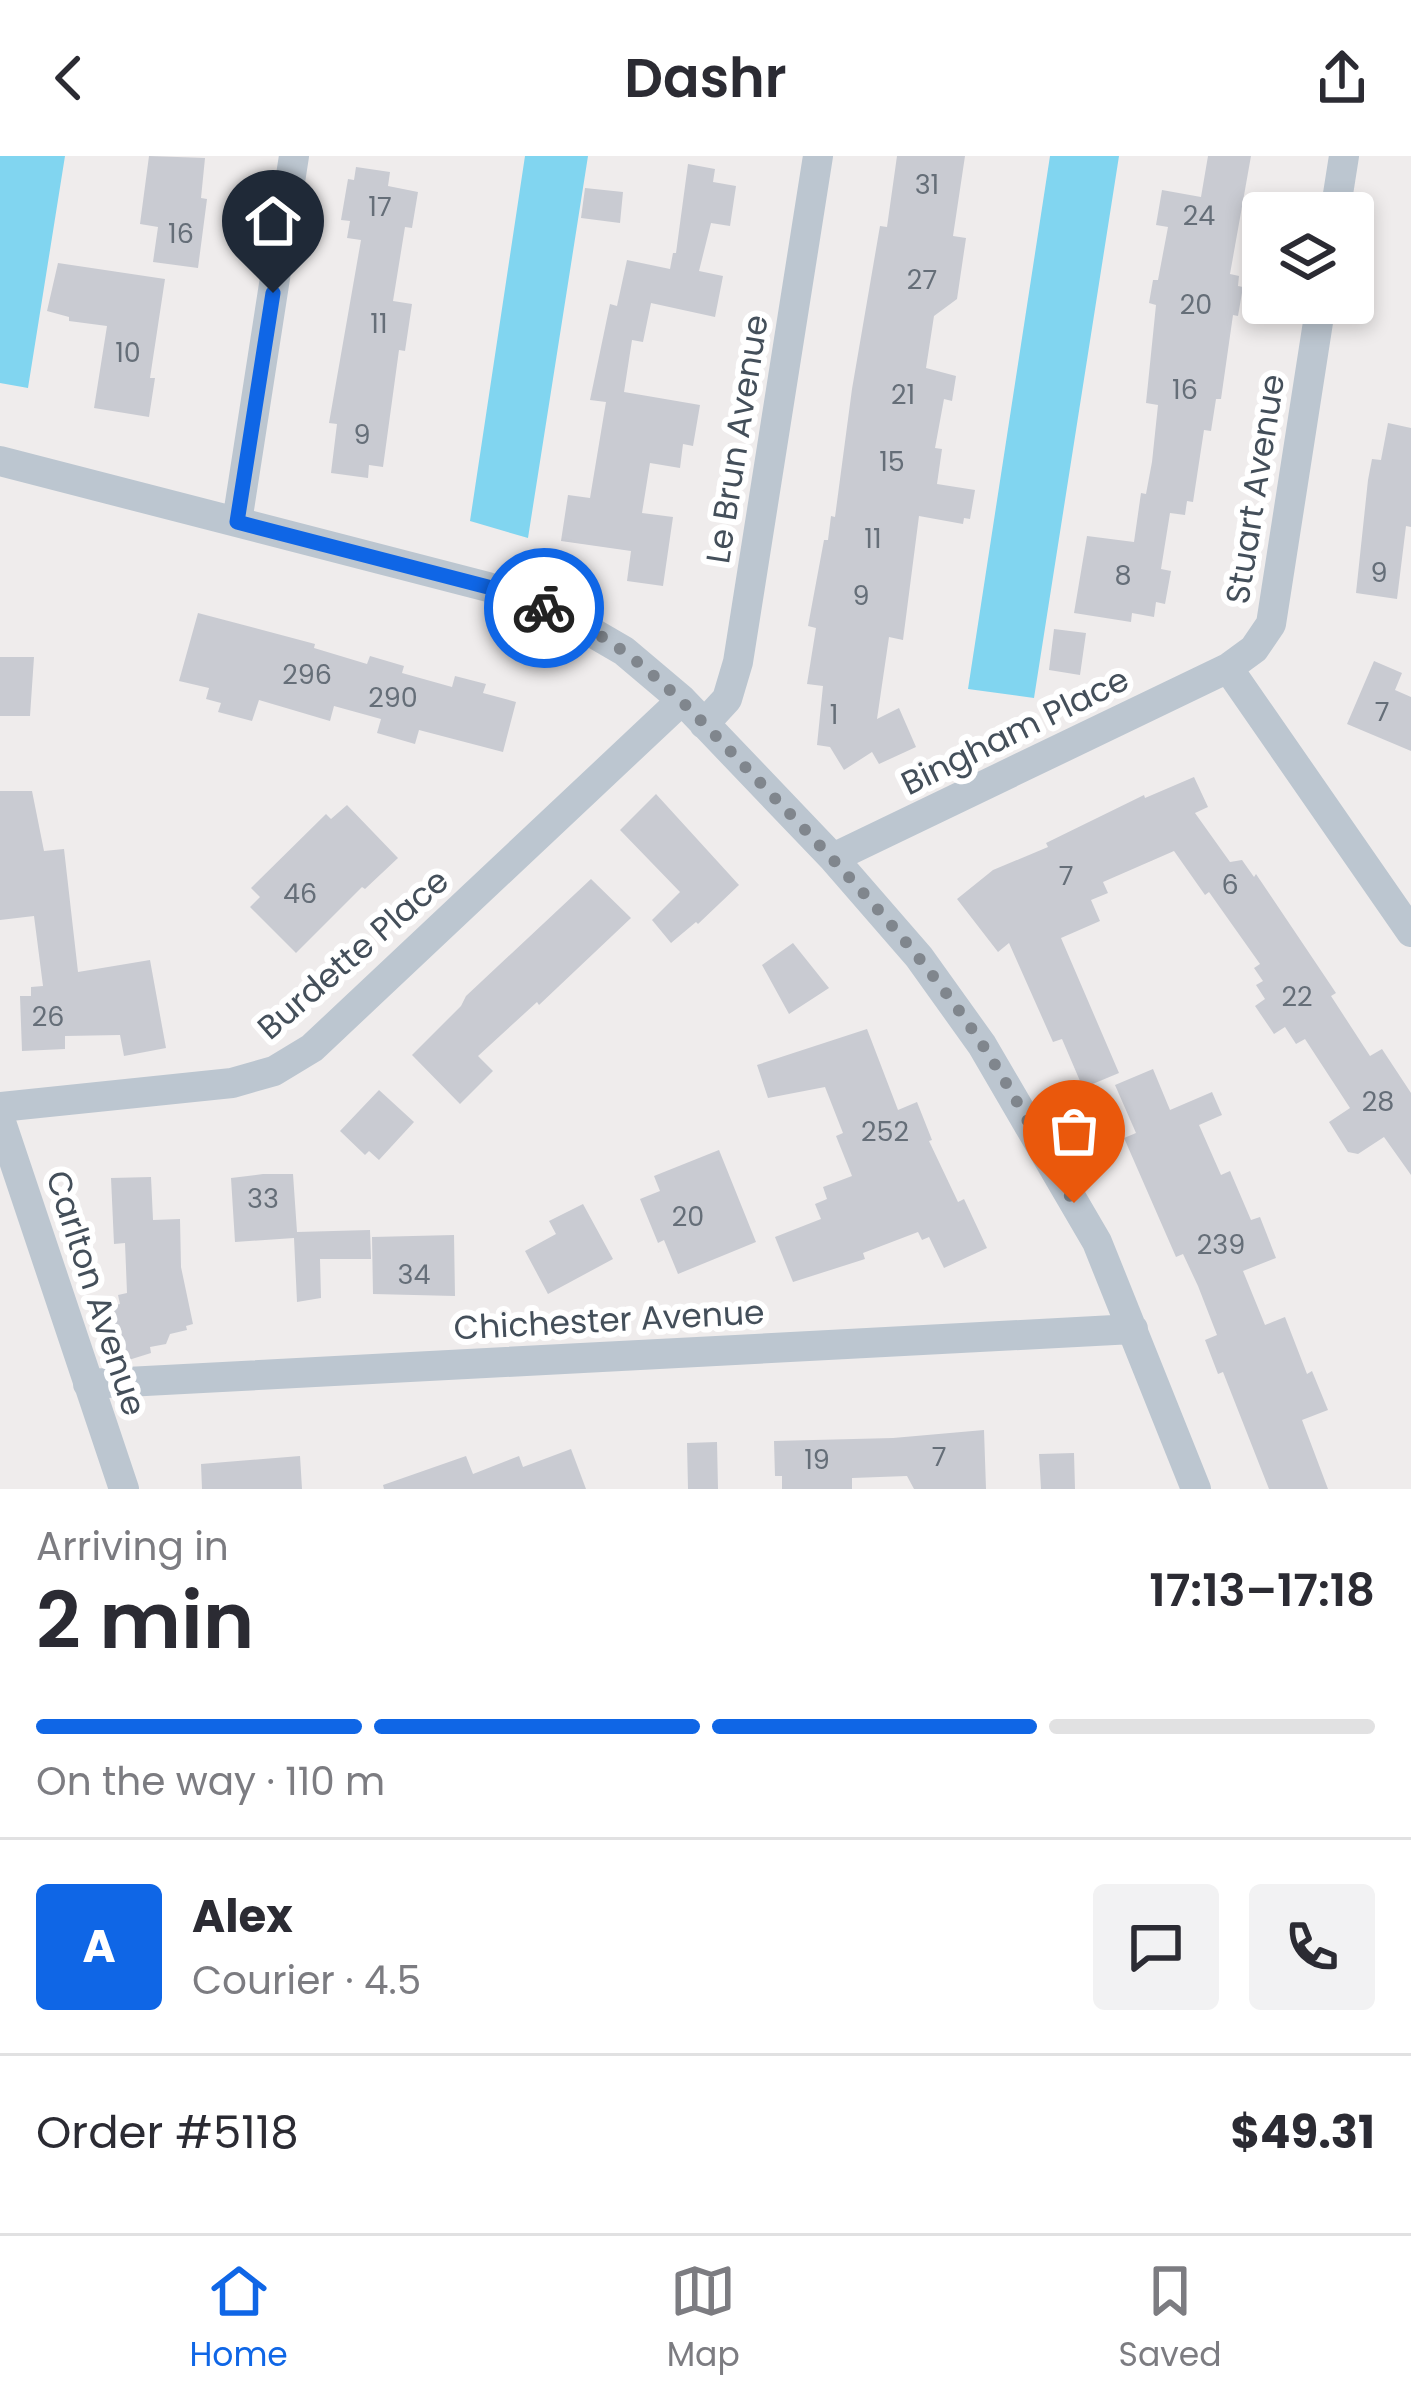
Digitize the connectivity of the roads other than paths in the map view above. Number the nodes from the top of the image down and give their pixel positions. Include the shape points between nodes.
1 (294, 156) edge
2 (818, 156) edge
3 (1344, 156) edge
4 (1338, 192) edge
5 (1318, 324) edge
6 (0, 461) edge
7 (237, 522) junction
8 (1228, 668) junction
9 (682, 700) junction
10 (704, 724) junction
11 (832, 858) junction
12 (1411, 932) edge
13 (0, 1108) edge
14 (0, 1119) edge
15 (1133, 1329) junction
16 (88, 1384) junction
17 (124, 1489) edge
18 (1196, 1489) edge

1 - 7 street
2 - 10 street, Le Brun Avenue via 738,662 727,699
3 - 4 street
5 - 8 street, Stuart Avenue via 1271,624
6 - 7 street
7 - 9 street via 556,612 624,651
8 - 11 street, Bingham Place
8 - 12 street
9 - 10 street
9 - 13 street, Burdette Place via 312,1048 274,1071 232,1083
10 - 11 street
11 - 15 street via 982,1045 1097,1242
14 - 16 street, Carlton Avenue
15 - 16 street, Chichester Avenue
15 - 18 street
16 - 17 street, Carlton Avenue

